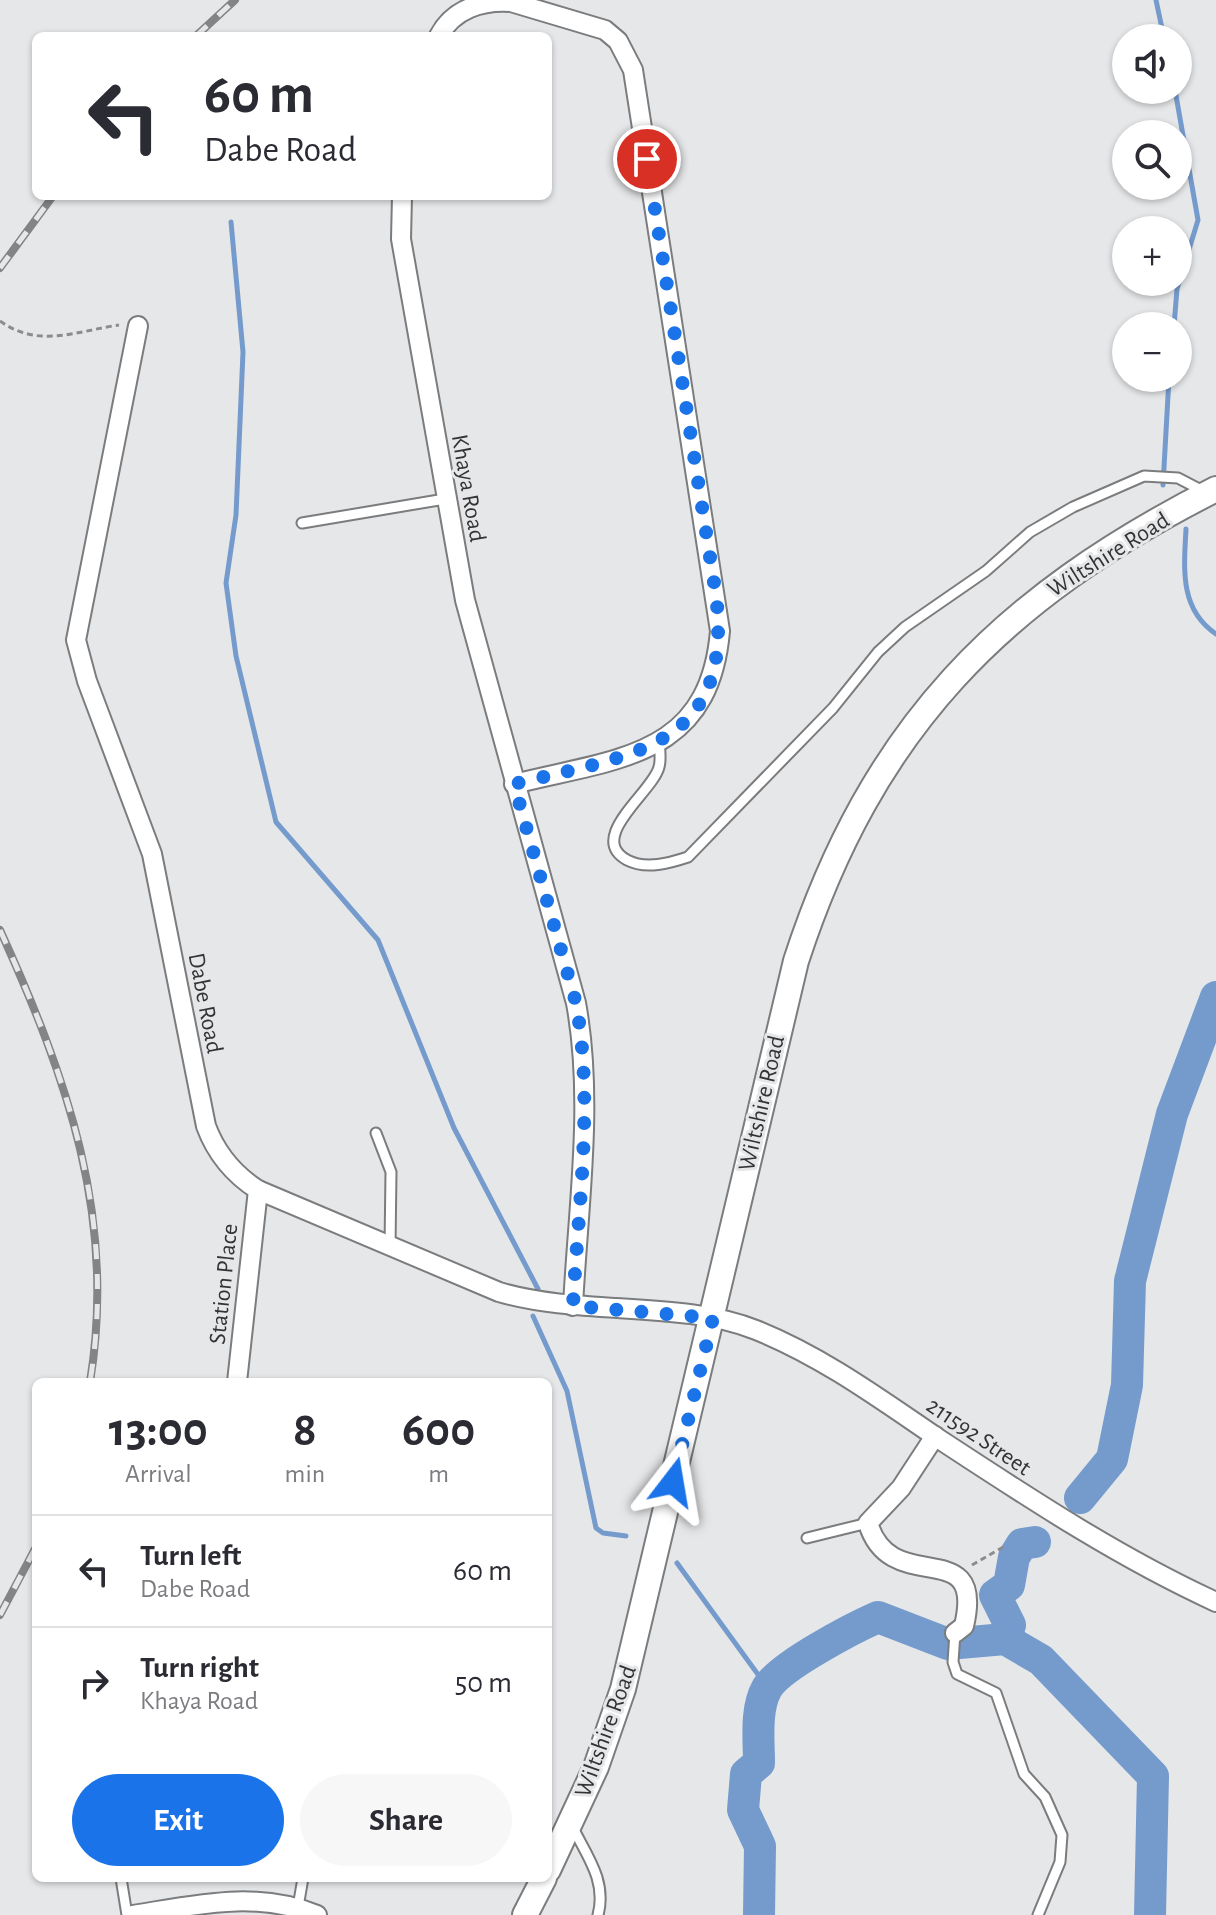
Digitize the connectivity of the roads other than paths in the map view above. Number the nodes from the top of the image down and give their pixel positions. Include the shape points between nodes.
1 (441, 32) edge
2 (402, 200) edge
3 (138, 326) road end
4 (1212, 491) edge
5 (445, 499) junction
6 (302, 523) dead end
7 (659, 742) junction
8 (514, 784) junction
9 (376, 1133) dead end
10 (258, 1190) junction
11 (390, 1247) junction
12 (573, 1306) junction
13 (713, 1318) junction
14 (237, 1378) edge
15 (935, 1436) junction
16 (868, 1523) junction
17 (807, 1538) dead end
18 (1216, 1602) edge
19 (955, 1633) joint
20 (571, 1823) junction
21 (552, 1862) edge
22 (122, 1882) edge
23 (302, 1882) edge
24 (542, 1882) edge
25 (298, 1907) junction
26 (130, 1915) edge
27 (317, 1915) edge
28 (525, 1915) edge
29 (598, 1915) edge
30 (1038, 1915) edge

1 - 7 street via 465,10 494,0 511,2 605,30 618,41 633,70 720,631 717,665 707,693 691,717
2 - 5 street, Khaya Road via 401,239
3 - 10 street, Dabe Road via 76,640 152,854 206,1126 230,1168
4 - 7 lane via 1178,478 1144,476 1050,520 878,652 833,708 688,857 644,864 618,852 613,838 618,823 659,768
4 - 13 street, Wiltshire Road via 1089,562 1012,620 937,694 862,805 814,905 796,961
5 - 6 lane
5 - 8 street, Khaya Road via 465,600
7 - 8 street
8 - 12 street, Khaya Road via 582,1037 584,1100
9 - 11 lane via 391,1172
10 - 11 street, Dabe Road
10 - 14 street, Station Place
11 - 12 street, Dabe Road via 499,1292
12 - 13 street, Dabe Road
13 - 15 street, 211592 Street via 754,1329 849,1377
13 - 20 street, Wiltshire Road via 623,1689
15 - 16 street via 896,1495
15 - 18 street, 211592 Street via 1089,1536
16 - 17 lane
16 - 19 street via 873,1539 890,1559 955,1575 969,1604 964,1626
19 - 30 lane via 957,1674 996,1693 1024,1774 1045,1797 1062,1835 1060,1862
20 - 21 street, Wiltshire Road
20 - 29 lane via 600,1880
22 - 26 lane
23 - 25 lane
24 - 28 street
25 - 26 street via 249,1899
25 - 27 street

